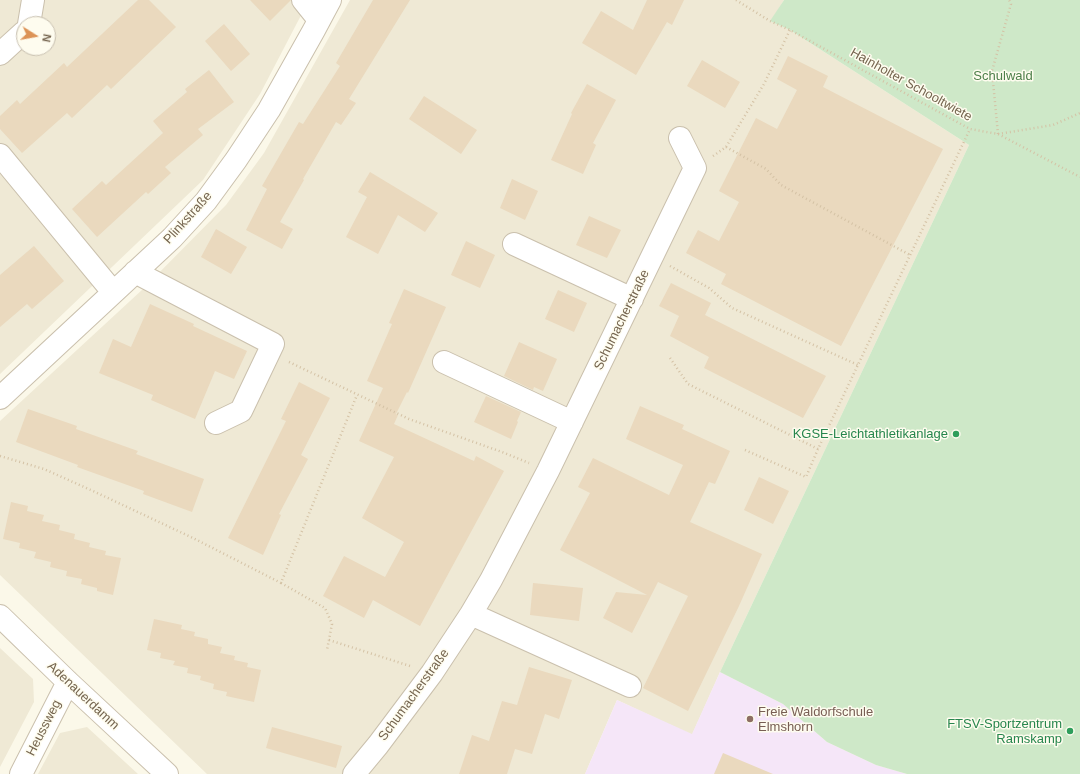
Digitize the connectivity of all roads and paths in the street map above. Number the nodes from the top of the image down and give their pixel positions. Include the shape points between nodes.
1 (33, 0) edge
2 (303, 0) edge
3 (330, 0) edge
4 (736, 0) edge
5 (1009, 0) edge
6 (30, 16) edge
7 (319, 20) junction
8 (790, 30) junction
9 (16, 39) edge
10 (0, 54) edge
11 (1080, 113) edge
12 (970, 129) junction
13 (998, 134) junction
14 (680, 138) dead end
15 (726, 147) junction
16 (0, 155) edge
17 (695, 168) junction
18 (1080, 177) edge
19 (514, 244) dead end
20 (910, 255) junction
21 (652, 257) junction
22 (135, 272) junction
23 (113, 292) junction
24 (632, 299) junction
25 (273, 344) junction
26 (670, 358) dead end
27 (444, 362) dead end
28 (858, 365) junction
29 (357, 395) junction
30 (0, 398) edge
31 (572, 422) junction
32 (216, 423) dead end
33 (818, 449) junction
34 (745, 450) dead end
35 (0, 456) edge
36 (548, 471) junction
37 (281, 583) junction
38 (471, 614) junction
39 (0, 616) edge
40 (329, 640) junction
41 (328, 650) dead end
42 (432, 673) junction
43 (68, 682) junction
44 (630, 686) dead end
45 (21, 774) edge
46 (167, 774) edge
47 (354, 774) edge

1 - 6 street
2 - 7 street
3 - 7 street, Plinkstraße
4 - 8 path, Hainholter Schooltwiete
5 - 13 path via 1011,4 992,71
7 - 22 street, Plinkstraße via 269,110 236,160 206,201 172,238
8 - 12 path, Hainholter Schooltwiete
8 - 15 path via 764,84
9 - 10 street
11 - 13 path via 1053,125
12 - 13 path, Hainholter Schooltwiete
12 - 20 path
13 - 18 path, Hainholter Schooltwiete
14 - 17 street
15 - 17 path
15 - 20 path via 766,169 781,185
16 - 23 street
17 - 21 street, Schumacherstraße
19 - 24 street
20 - 28 path
21 - 24 street, Schumacherstraße
21 - 28 path via 709,288 732,308
22 - 23 street, Plinkstraße
22 - 25 street
23 - 30 street, Plinkstraße
24 - 31 street, Schumacherstraße
25 - 29 path via 280,358
25 - 32 street via 241,411
26 - 33 path via 688,384
27 - 31 street
28 - 33 path
29 - 36 path via 409,419
29 - 37 path
31 - 36 street, Schumacherstraße
33 - 34 path via 806,477
35 - 37 path via 44,469 93,491
36 - 38 street, Schumacherstraße
37 - 40 path via 325,608 332,624
38 - 42 street, Schumacherstraße
38 - 44 street
39 - 43 street, Adenauerdamm
40 - 41 path
40 - 42 path
42 - 47 street, Schumacherstraße
43 - 45 street, Heussweg
43 - 46 street, Adenauerdamm

